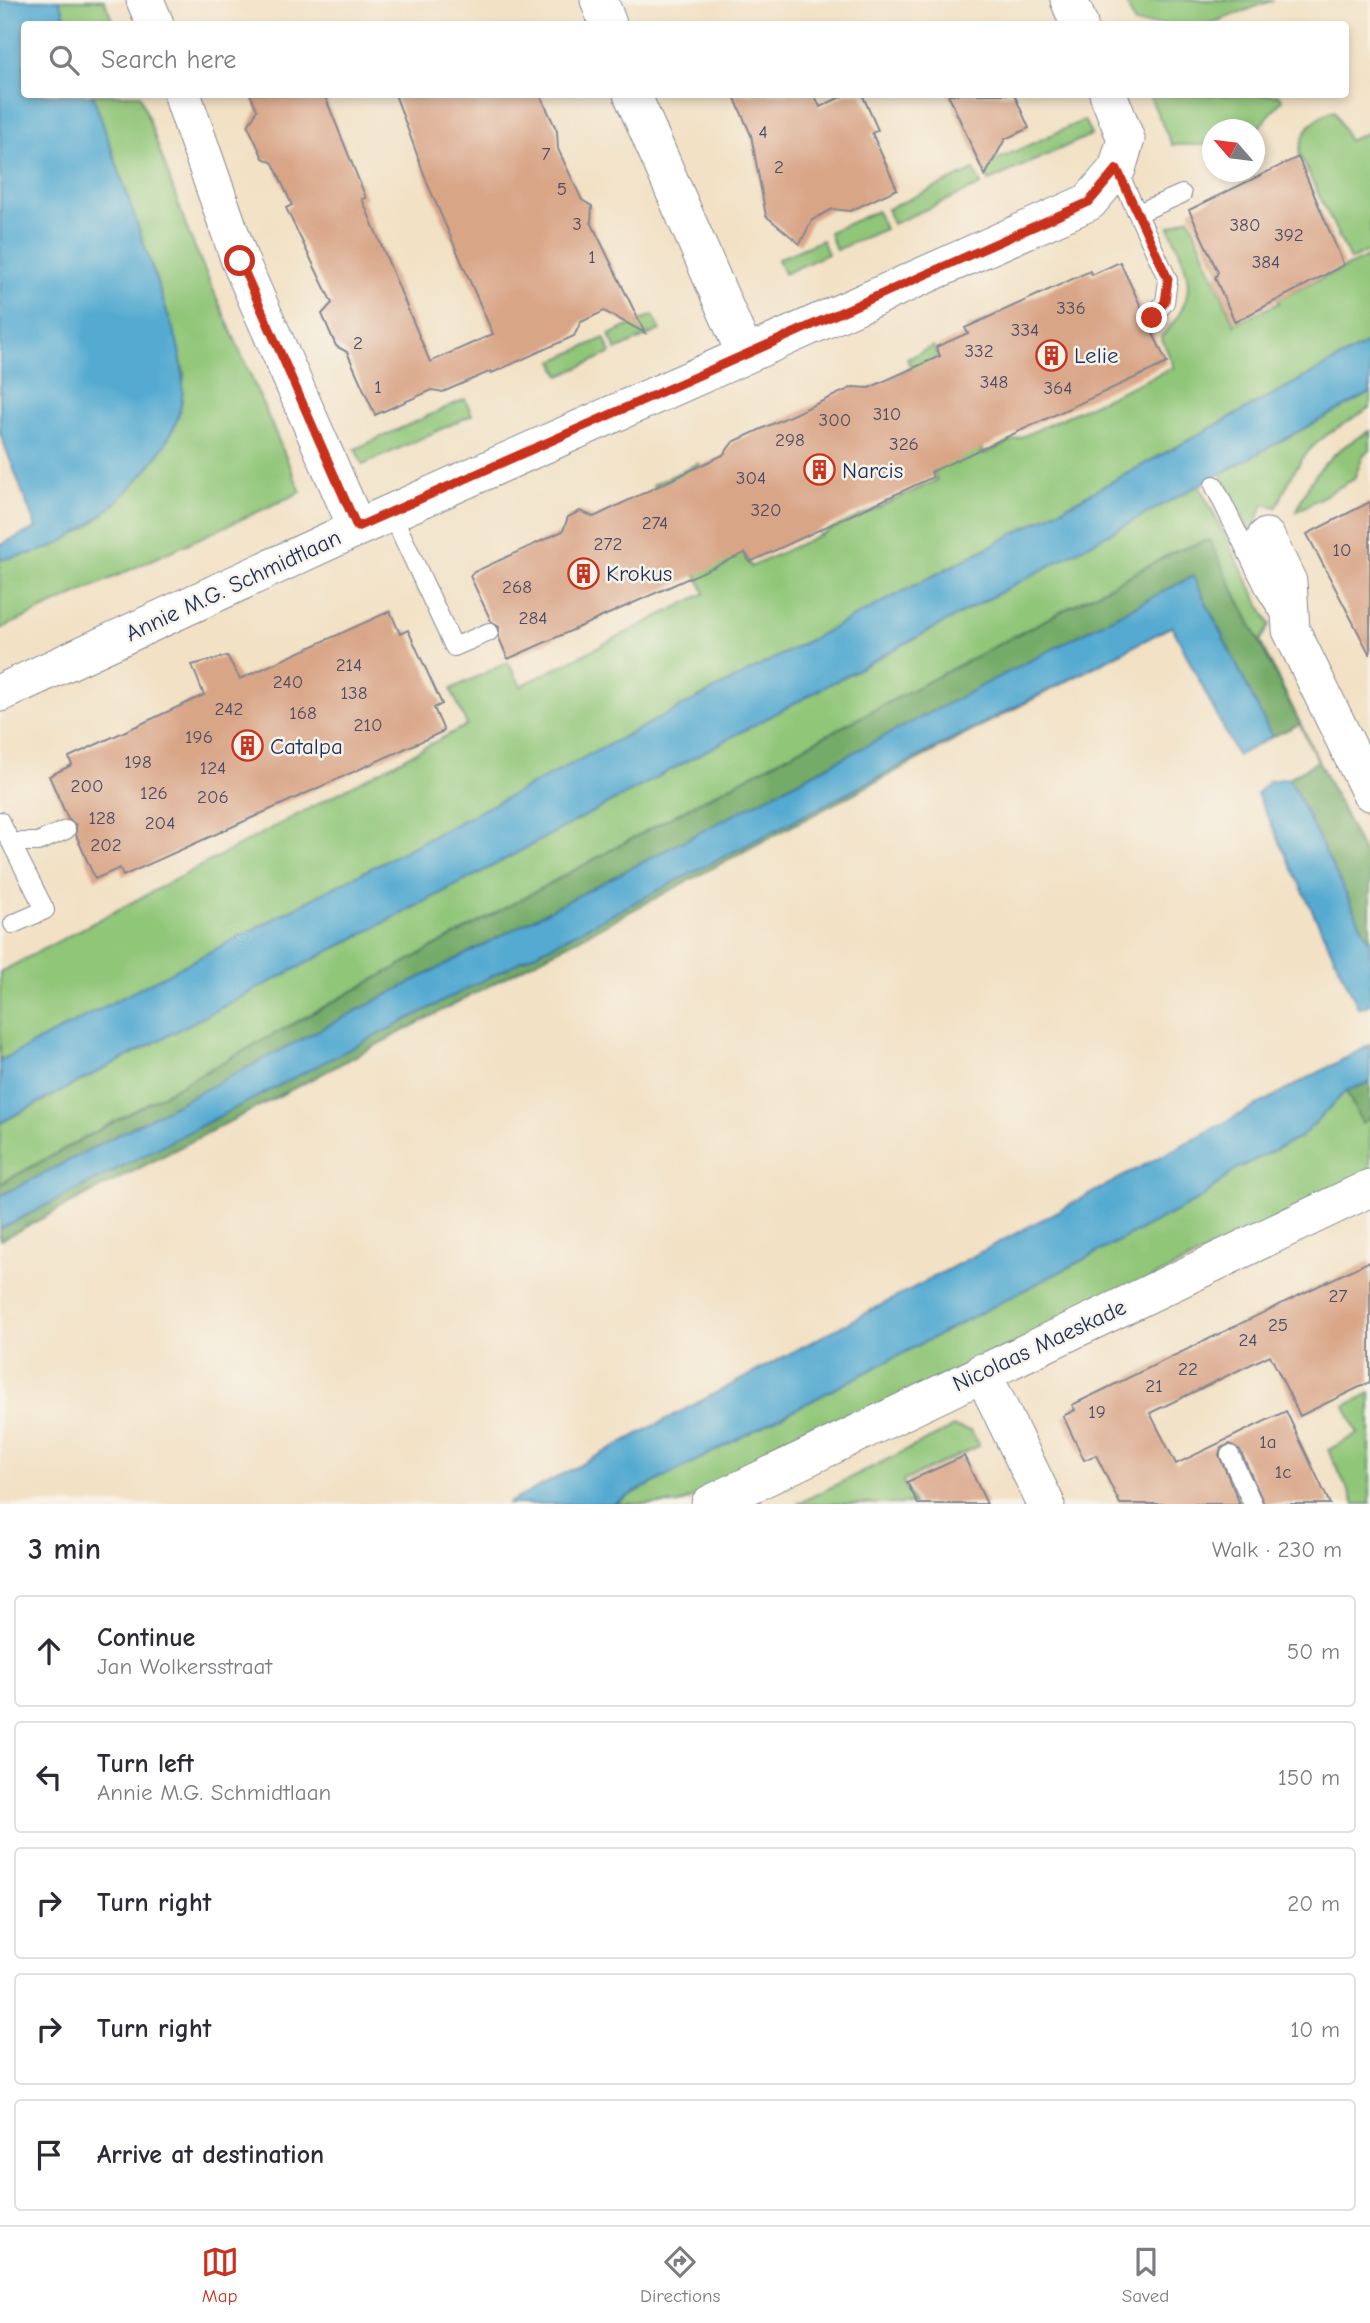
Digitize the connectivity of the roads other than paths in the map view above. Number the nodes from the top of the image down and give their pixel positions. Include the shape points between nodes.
1 (145, 0) edge
2 (599, 0) edge
3 (1069, 0) edge
4 (154, 21) edge
5 (607, 21) edge
6 (1078, 21) edge
7 (182, 98) edge
8 (634, 98) edge
9 (1109, 98) edge
10 (1122, 154) junction
11 (1182, 194) dead end
12 (1138, 213) junction
13 (1152, 318) dead end
14 (745, 354) junction
15 (1214, 485) dead end
16 (391, 512) junction
17 (357, 527) junction
18 (1266, 537) dead end
19 (1291, 630) junction
20 (489, 632) dead end
21 (0, 693) edge
22 (1370, 792) edge
23 (0, 821) edge
24 (66, 830) dead end
25 (10, 842) junction
26 (13, 925) dead end
27 (1370, 1188) edge
28 (982, 1372) junction
29 (1230, 1455) dead end
30 (710, 1504) edge
31 (1046, 1504) edge
32 (1253, 1504) edge

1 - 4 street
2 - 5 street
3 - 6 street
7 - 17 street via 240,261
8 - 14 street
9 - 10 street
10 - 12 lane
10 - 14 street, Annie M.G. Schmidtlaan via 1089,202
11 - 12 lane
12 - 13 lane via 1168,279 1165,302
14 - 16 street, Annie M.G. Schmidtlaan
15 - 19 lane via 1267,593
16 - 17 street, Annie M.G. Schmidtlaan
16 - 20 lane via 454,647
17 - 21 street, Annie M.G. Schmidtlaan
18 - 19 street via 1288,582
19 - 22 street
23 - 25 lane
24 - 25 lane via 38,842
25 - 26 lane via 45,910
27 - 28 street, Nicolaas Maeskade
28 - 30 street, Nicolaas Maeskade
28 - 31 street
29 - 32 lane

